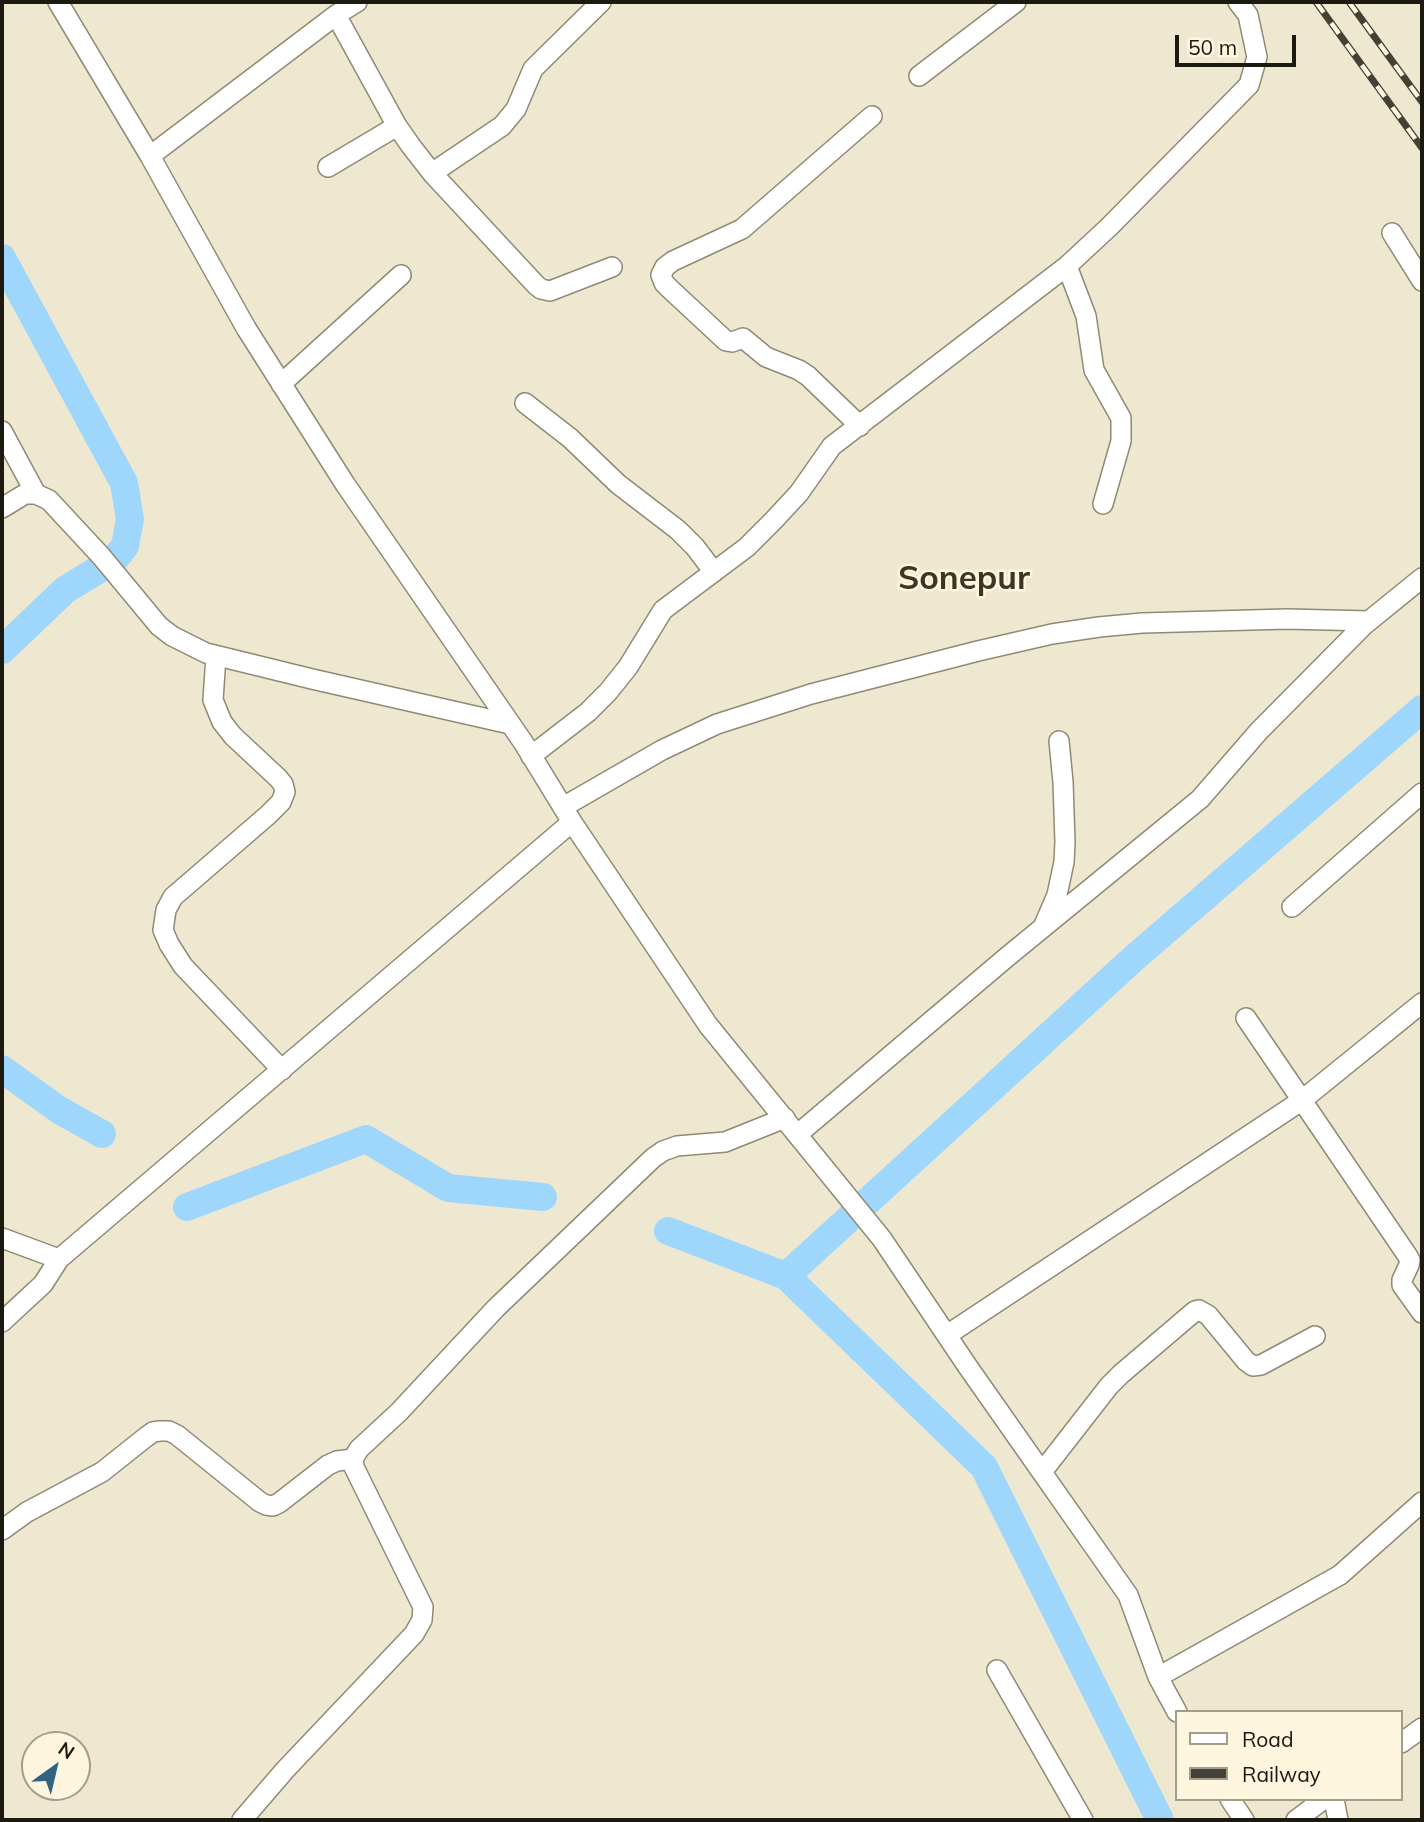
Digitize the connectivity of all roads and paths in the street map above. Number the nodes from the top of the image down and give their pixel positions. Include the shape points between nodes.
1 (58, 2) edge
2 (357, 2) edge
3 (601, 2) edge
4 (1016, 2) edge
5 (1238, 2) edge
6 (336, 15) junction
7 (919, 76) dead end
8 (872, 116) dead end
9 (397, 126) junction
10 (150, 156) junction
11 (328, 167) dead end
12 (432, 173) junction
13 (1392, 233) dead end
14 (1067, 266) junction
15 (612, 267) dead end
16 (401, 275) dead end
17 (1422, 281) edge
18 (281, 384) junction
19 (525, 403) dead end
20 (860, 426) junction
21 (2, 431) edge
22 (36, 494) junction
23 (1103, 504) dead end
24 (2, 508) edge
25 (714, 572) junction
26 (1422, 578) edge
27 (1369, 621) junction
28 (216, 656) junction
29 (510, 724) junction
30 (1059, 741) dead end
31 (530, 756) junction
32 (1422, 793) edge
33 (568, 815) junction
34 (1292, 907) dead end
35 (1042, 930) junction
36 (1422, 1003) edge
37 (1246, 1018) dead end
38 (282, 1070) junction
39 (1301, 1101) junction
40 (785, 1118) junction
41 (798, 1134) junction
42 (2, 1238) edge
43 (59, 1259) junction
44 (1416, 1260) edge
45 (1422, 1314) edge
46 (2, 1322) edge
47 (947, 1335) junction
48 (1315, 1336) dead end
49 (353, 1459) junction
50 (1042, 1472) junction
51 (1422, 1502) edge
52 (2, 1530) edge
53 (997, 1670) dead end
54 (1158, 1677) junction
55 (1176, 1710) edge
56 (1422, 1728) edge
57 (1403, 1742) edge
58 (1231, 1801) edge
59 (1321, 1801) edge
60 (1334, 1801) edge
61 (242, 1820) edge
62 (1083, 1820) edge
63 (1244, 1820) edge
64 (1296, 1820) edge
65 (1338, 1820) edge

1 - 10 street
2 - 6 street
3 - 12 street via 538,63 516,109 502,126
4 - 7 street
5 - 14 street via 1248,15 1257,57 1249,85
6 - 9 street
6 - 10 street
8 - 20 street via 742,229 673,261 662,275 664,283 726,341 743,338 766,357 799,370
9 - 11 street
9 - 12 street
10 - 18 street
12 - 15 street via 541,289 556,290
13 - 17 street
14 - 20 street
14 - 23 street via 1086,316 1094,370 1121,418 1121,441
16 - 18 street
18 - 29 street
19 - 25 street via 678,530
20 - 25 street via 832,446 799,493 747,547
21 - 22 street
22 - 24 street via 25,494
22 - 28 street via 48,500 101,556 159,626
25 - 31 street via 663,610 628,667 588,712
26 - 27 street
27 - 33 street via 1142,623 1052,634 978,651 811,694 718,724 653,755
27 - 35 street via 1259,731 1200,799
28 - 29 street
28 - 38 street via 213,700 222,722 278,778 285,792 268,815 173,897 163,930 183,967
29 - 31 street
30 - 35 street via 1064,862
31 - 33 street
32 - 34 street
33 - 38 street
33 - 40 street via 708,1025
35 - 41 street
36 - 39 street
37 - 39 street
38 - 43 street
39 - 44 street via 1410,1260
39 - 47 street
40 - 41 street
40 - 49 street via 725,1142 677,1146 653,1158 496,1308
41 - 47 street via 883,1239
42 - 43 street
43 - 46 street via 43,1284
44 - 45 street via 1402,1285
47 - 50 street
48 - 50 street via 1253,1366 1208,1315 1195,1311 1109,1386
49 - 52 street via 328,1465 272,1506 260,1502 177,1435 160,1431 102,1472 27,1511
49 - 61 street via 423,1607 422,1620
50 - 54 street via 1128,1595
51 - 54 street via 1340,1575
53 - 62 street
54 - 55 street
56 - 57 street
58 - 63 street
59 - 64 street
60 - 65 street

